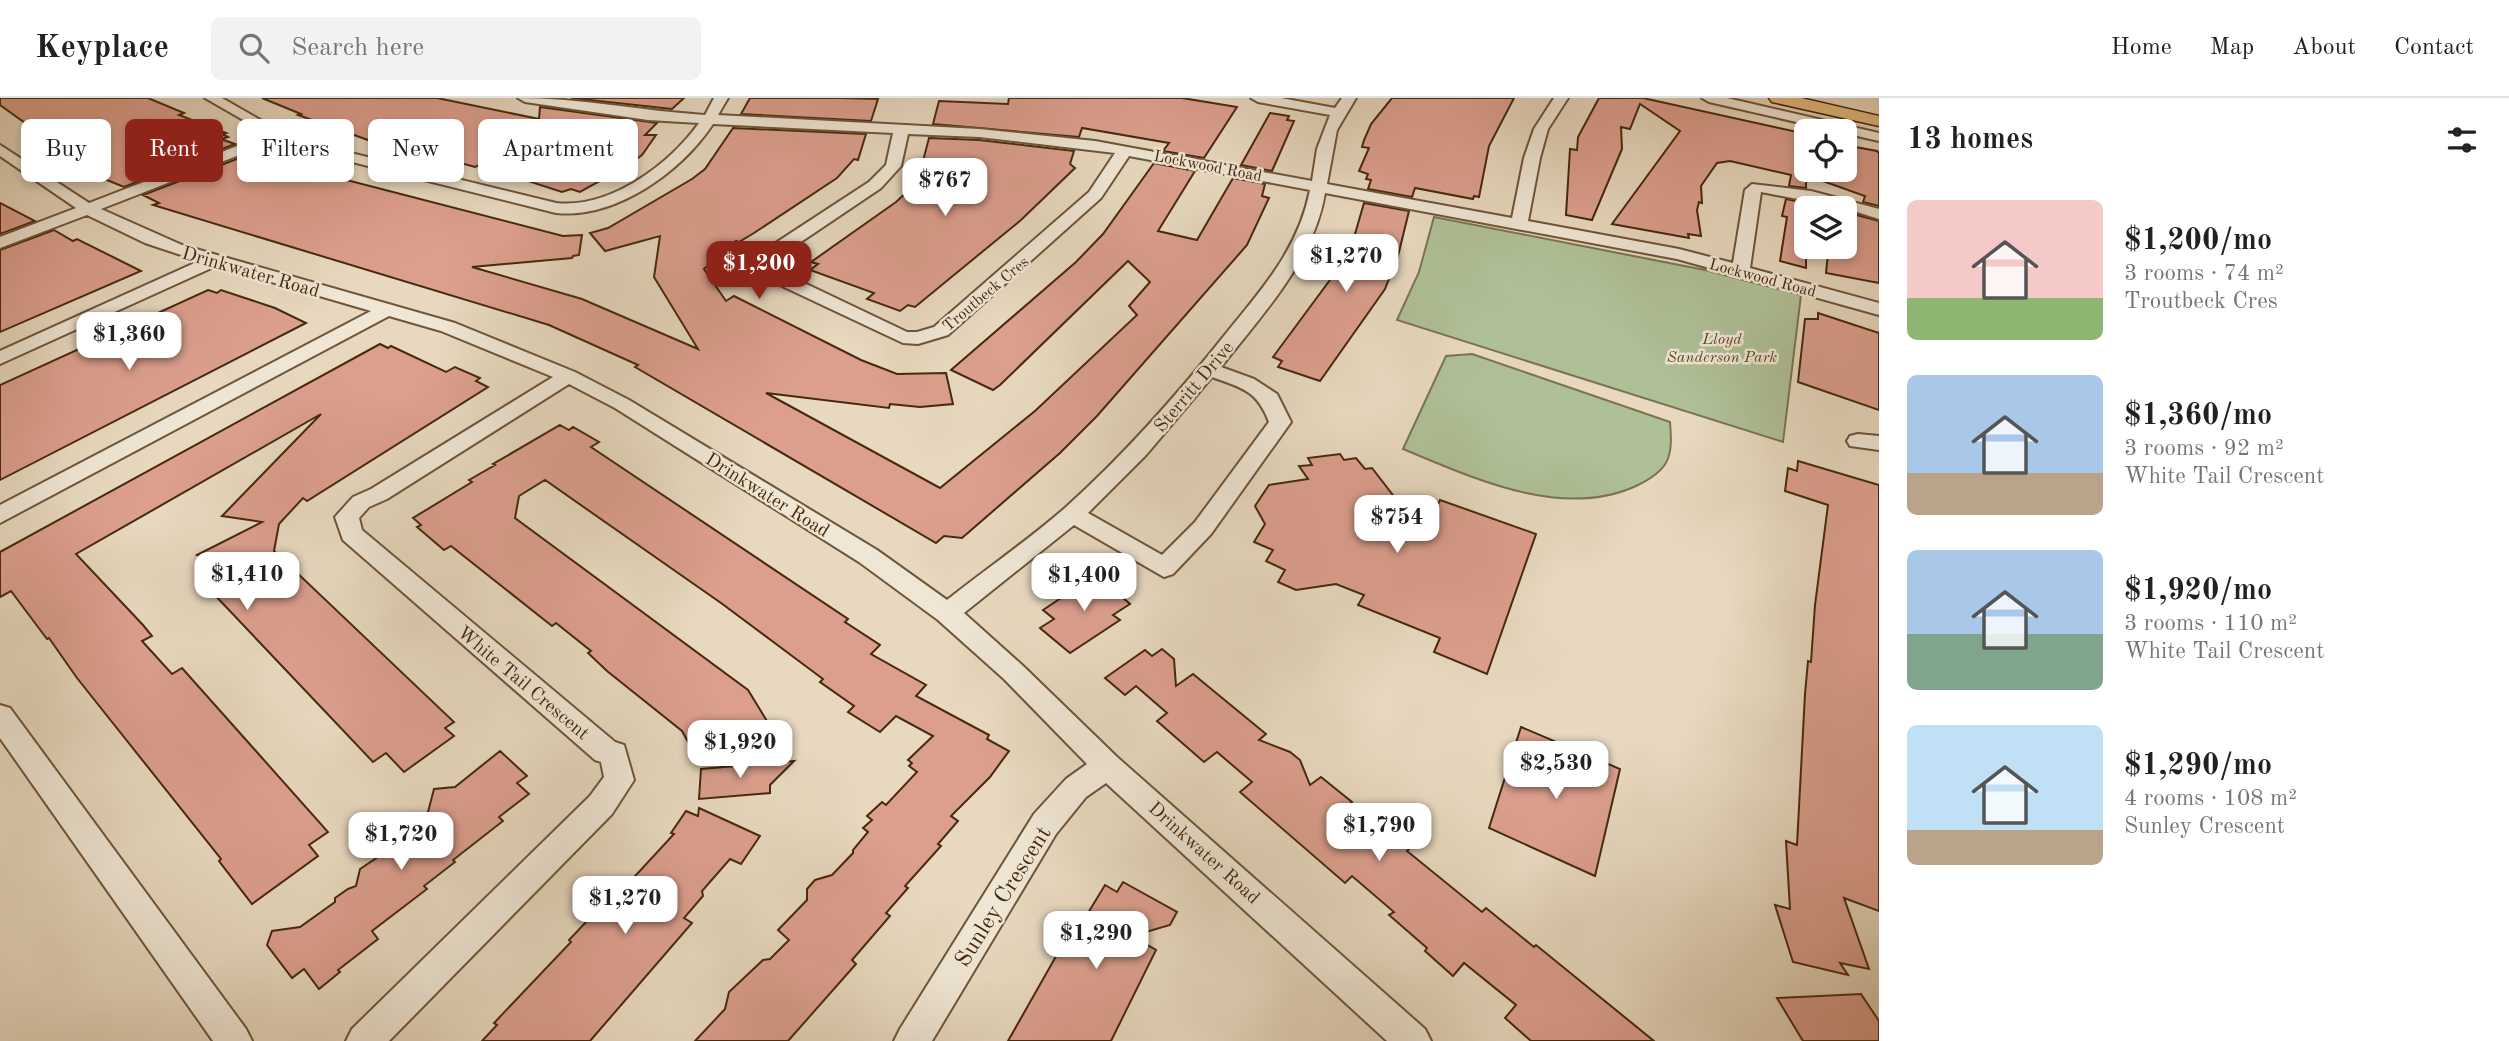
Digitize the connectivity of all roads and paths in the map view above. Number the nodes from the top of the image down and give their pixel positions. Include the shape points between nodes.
1 (212, 98) edge
2 (525, 98) edge
3 (721, 98) edge
4 (1258, 98) edge
5 (1349, 98) edge
6 (1561, 98) edge
7 (1709, 98) edge
8 (1778, 98) edge
9 (1812, 98) edge
10 (1336, 112) junction
11 (1879, 113) edge
12 (252, 119) edge
13 (709, 120) junction
14 (1879, 121) edge
15 (901, 131) junction
16 (1879, 137) edge
17 (0, 149) edge
18 (1125, 150) junction
19 (237, 151) edge
20 (354, 159) edge
21 (1320, 187) junction
22 (85, 209) junction
23 (1879, 214) edge
24 (1519, 226) junction
25 (0, 243) edge
26 (215, 261) junction
27 (1741, 269) junction
28 (1879, 309) edge
29 (386, 310) junction
30 (0, 358) edge
31 (1209, 369) junction
32 (568, 376) junction
33 (1072, 514) junction
34 (0, 515) edge
35 (947, 614) junction
36 (0, 716) edge
37 (1107, 766) junction
38 (234, 1041) edge
39 (364, 1041) edge
40 (912, 1041) edge
41 (1413, 1041) edge

1 - 12 street
2 - 13 street, Lockwood Road
3 - 13 street
4 - 10 street
5 - 10 street, Sterritt Drive
6 - 24 street via 1541,129
7 - 16 street
8 - 14 main road
9 - 11 main road
10 - 21 street, Sterritt Drive via 1326,139
13 - 15 street, Lockwood Road
13 - 20 street via 686,149 654,177 597,205 573,210
15 - 18 street, Lockwood Road via 979,133
15 - 18 street, Troutbeck Cres via 893,166 875,185 774,252 766,263 774,275 903,337 941,331 1095,195
17 - 22 street, Drinkwater Road
18 - 21 street, Lockwood Road
19 - 22 street
21 - 24 street, Lockwood Road
21 - 31 street, Sterritt Drive via 1303,241
22 - 25 street
22 - 26 street, Drinkwater Road via 142,237
23 - 27 street via 1758,187 1752,190
24 - 27 street, Lockwood Road
26 - 29 street, Drinkwater Road
26 - 30 street
27 - 28 street, Lockwood Road
29 - 32 street, Drinkwater Road via 485,340
29 - 34 street
31 - 33 street, Sterritt Drive via 1145,443
31 - 33 street via 1247,383 1269,398 1280,422 1203,528 1164,568
32 - 35 street, Drinkwater Road via 622,404 868,556
32 - 39 street, White Tail Crescent via 361,502 347,517 351,534 614,754 619,780 601,805
33 - 35 street, Sterritt Drive
35 - 37 street, Drinkwater Road
36 - 38 street
37 - 40 street, Sunley Crescent via 1076,788 1045,824
37 - 41 street, Drinkwater Road

